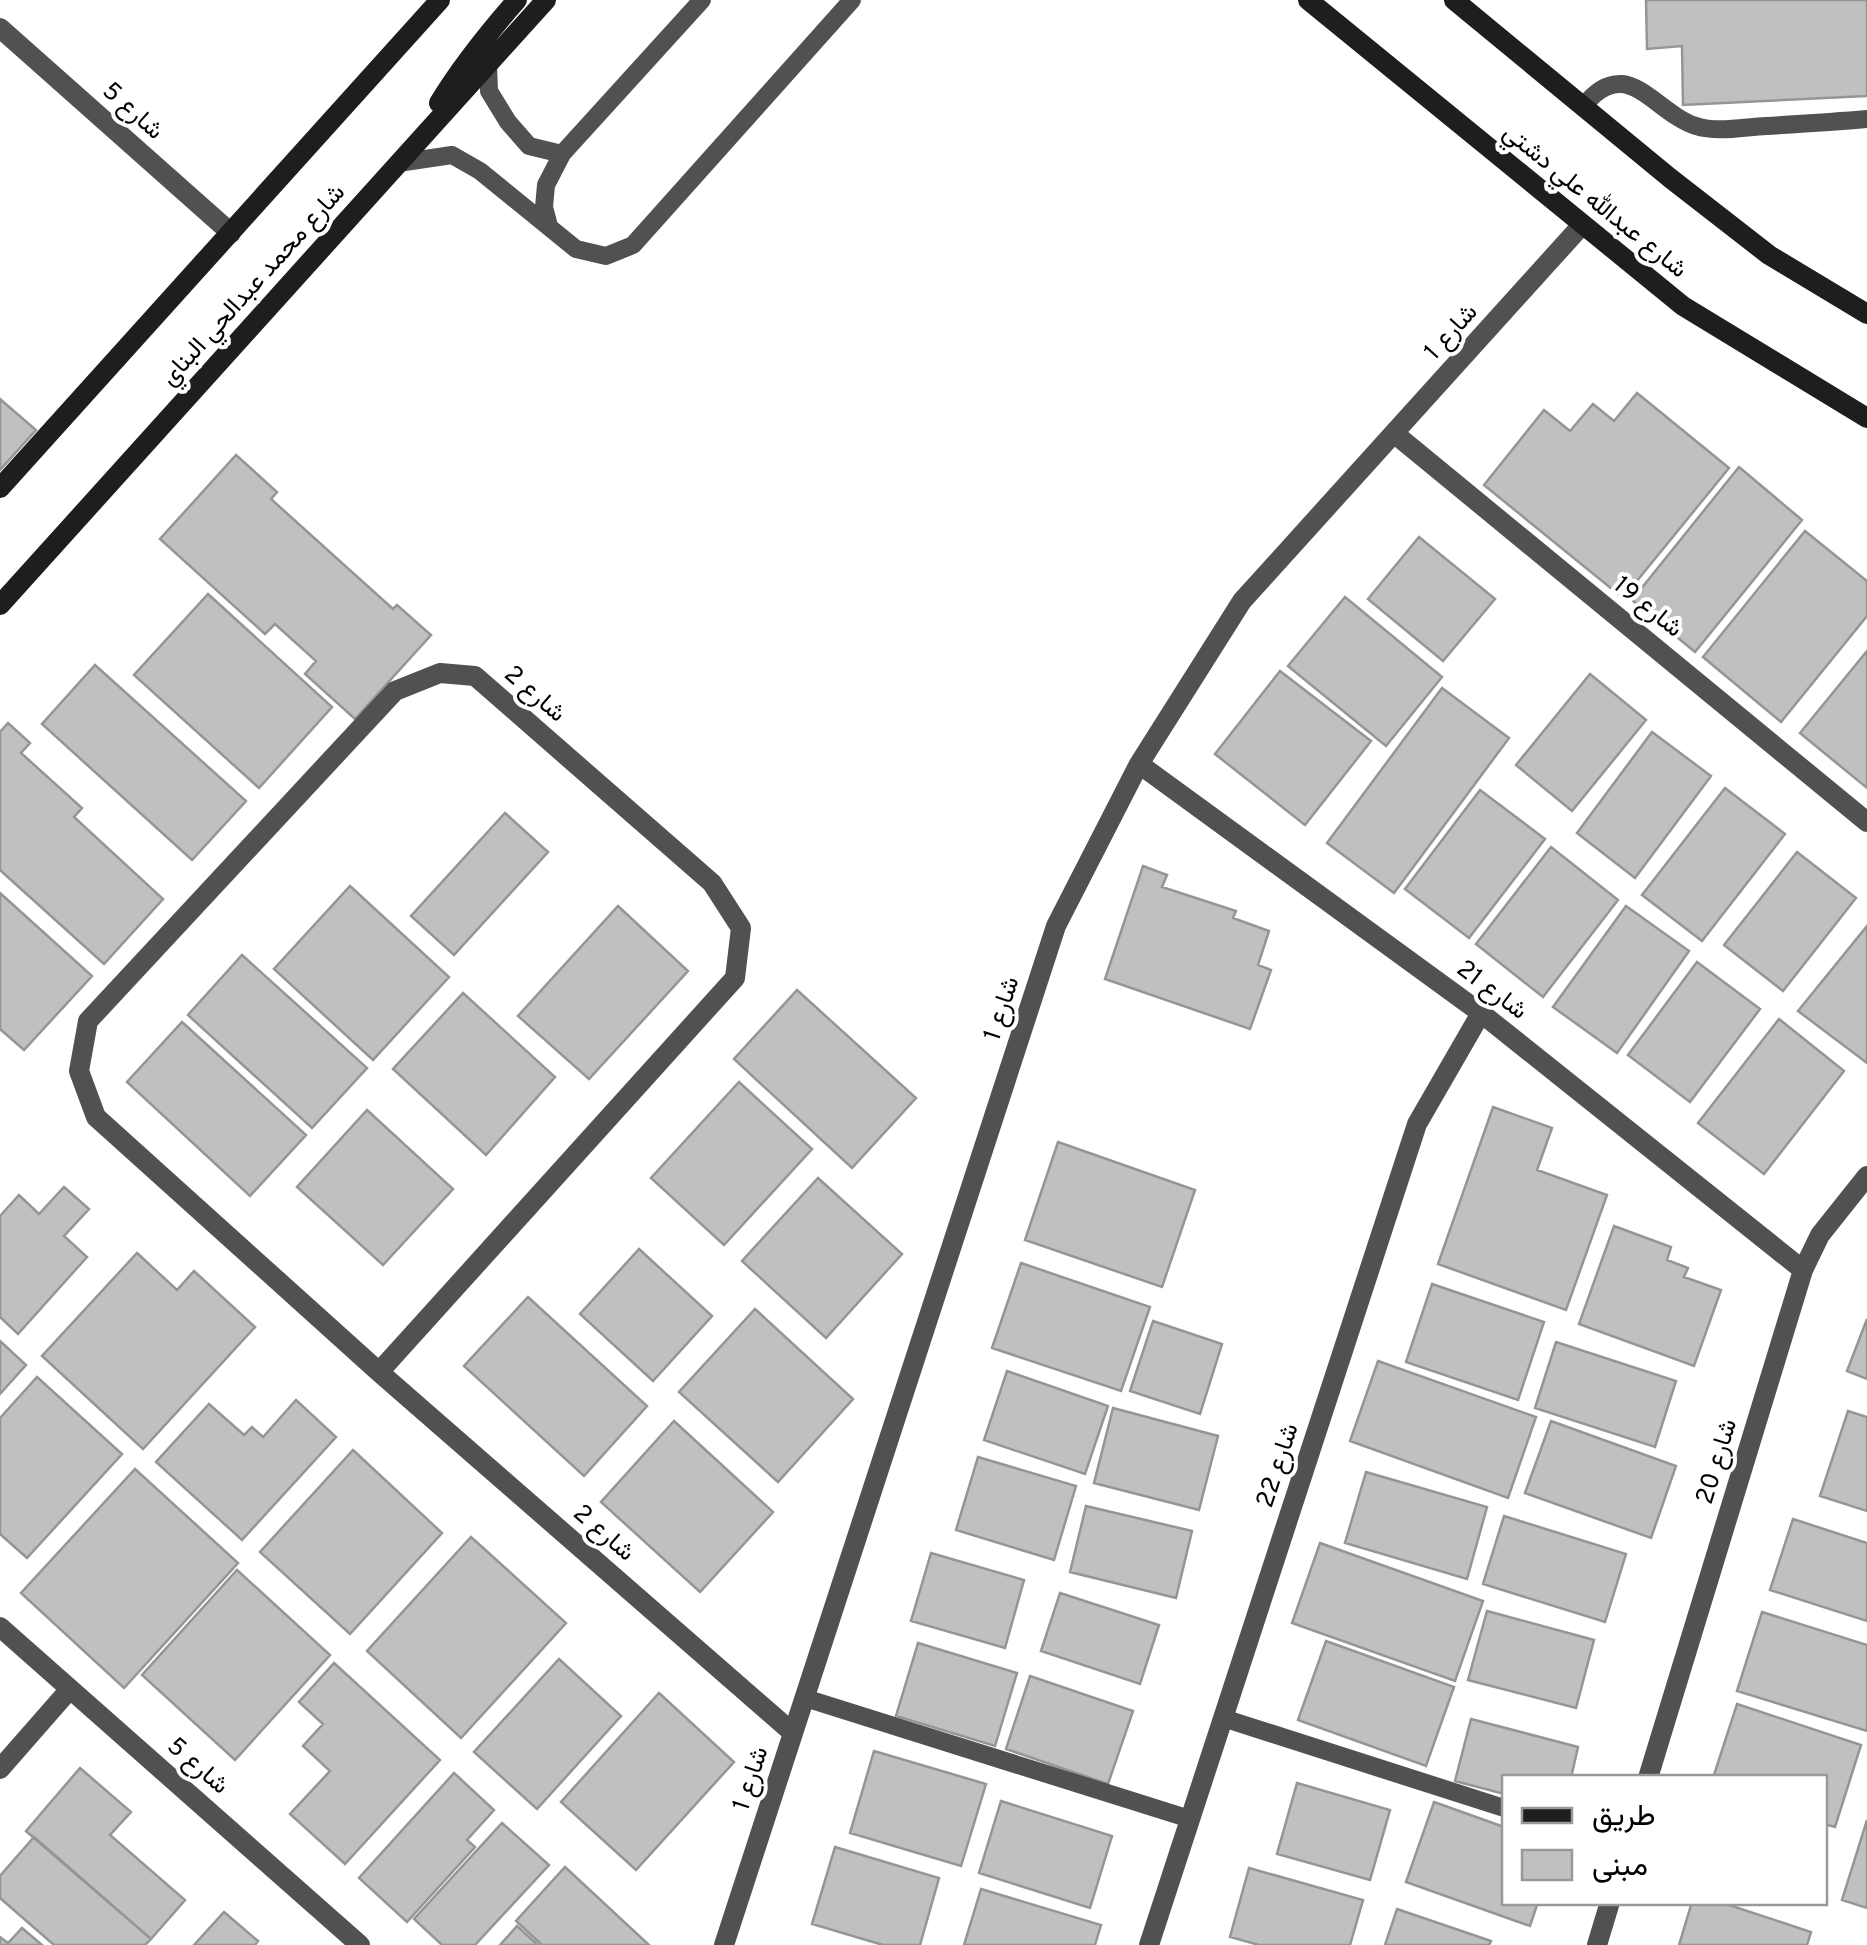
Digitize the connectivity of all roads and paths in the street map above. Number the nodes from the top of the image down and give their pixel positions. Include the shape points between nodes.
1 (440, 0) edge
2 (517, 0) edge
3 (546, 0) edge
4 (702, 0) edge
5 (852, 0) edge
6 (1308, 0) edge
7 (1454, 0) edge
8 (0, 28) edge
9 (488, 64) junction
10 (1583, 107) junction
11 (1867, 118) edge
12 (416, 144) junction
13 (562, 154) junction
14 (398, 163) junction
15 (1582, 225) junction
16 (549, 226) junction
17 (231, 233) junction
18 (1867, 314) edge
19 (1867, 418) edge
20 (1395, 434) junction
21 (0, 488) edge
22 (0, 605) edge
23 (1139, 764) junction
24 (1867, 822) edge
25 (1480, 1013) junction
26 (1867, 1176) edge
27 (1803, 1270) junction
28 (379, 1372) junction
29 (0, 1627) edge
30 (70, 1689) junction
31 (805, 1698) junction
32 (1223, 1718) junction
33 (793, 1733) junction
34 (0, 1770) edge
35 (1649, 1775) edge
36 (1502, 1807) edge
37 (1190, 1819) junction
38 (1609, 1905) edge
39 (360, 1945) edge
40 (724, 1945) edge
41 (1149, 1945) edge
42 (1597, 1945) edge

1 - 17 street, شارع محمد عبدالحي البناي
2 - 12 street via 461,68
3 - 9 street, شارع محمد عبدالحي البناي
4 - 13 lane
5 - 16 lane via 633,245 606,256 576,249
6 - 15 street, شارع عبدالله علي دشتي
7 - 10 street
8 - 17 street, شارع 5
9 - 12 street, شارع محمد عبدالحي البناي
9 - 13 lane via 490,91 508,122 528,146
10 - 11 lane via 1596,93 1625,84 1700,128
10 - 18 street via 1769,255
12 - 14 street, شارع محمد عبدالحي البناي
13 - 16 lane via 546,185
14 - 16 lane via 452,155
14 - 22 street, شارع محمد عبدالحي البناي
15 - 19 street, شارع عبدالله علي دشتي via 1683,306
15 - 20 street, شارع 1
17 - 21 street, شارع محمد عبدالحي البناي
20 - 23 street, شارع 1 via 1242,601
20 - 24 street, شارع 19
23 - 25 street, شارع 21
23 - 31 street, شارع 1 via 1056,926
25 - 27 street, شارع 21
25 - 32 street, شارع 22 via 1417,1124
26 - 27 street, شارع 20 via 1820,1235
27 - 35 street, شارع 20
28 - 28 street, شارع 2 via 96,1116 79,1070 88,1020 395,691 440,673 474,676 712,883 741,928 735,978
28 - 33 street, شارع 2
29 - 30 street, شارع 5
30 - 34 street
30 - 39 street, شارع 5
31 - 33 street, شارع 1
31 - 37 lane
32 - 36 lane
32 - 37 street, شارع 22
33 - 40 street, شارع 1
37 - 41 street, شارع 22
38 - 42 street

